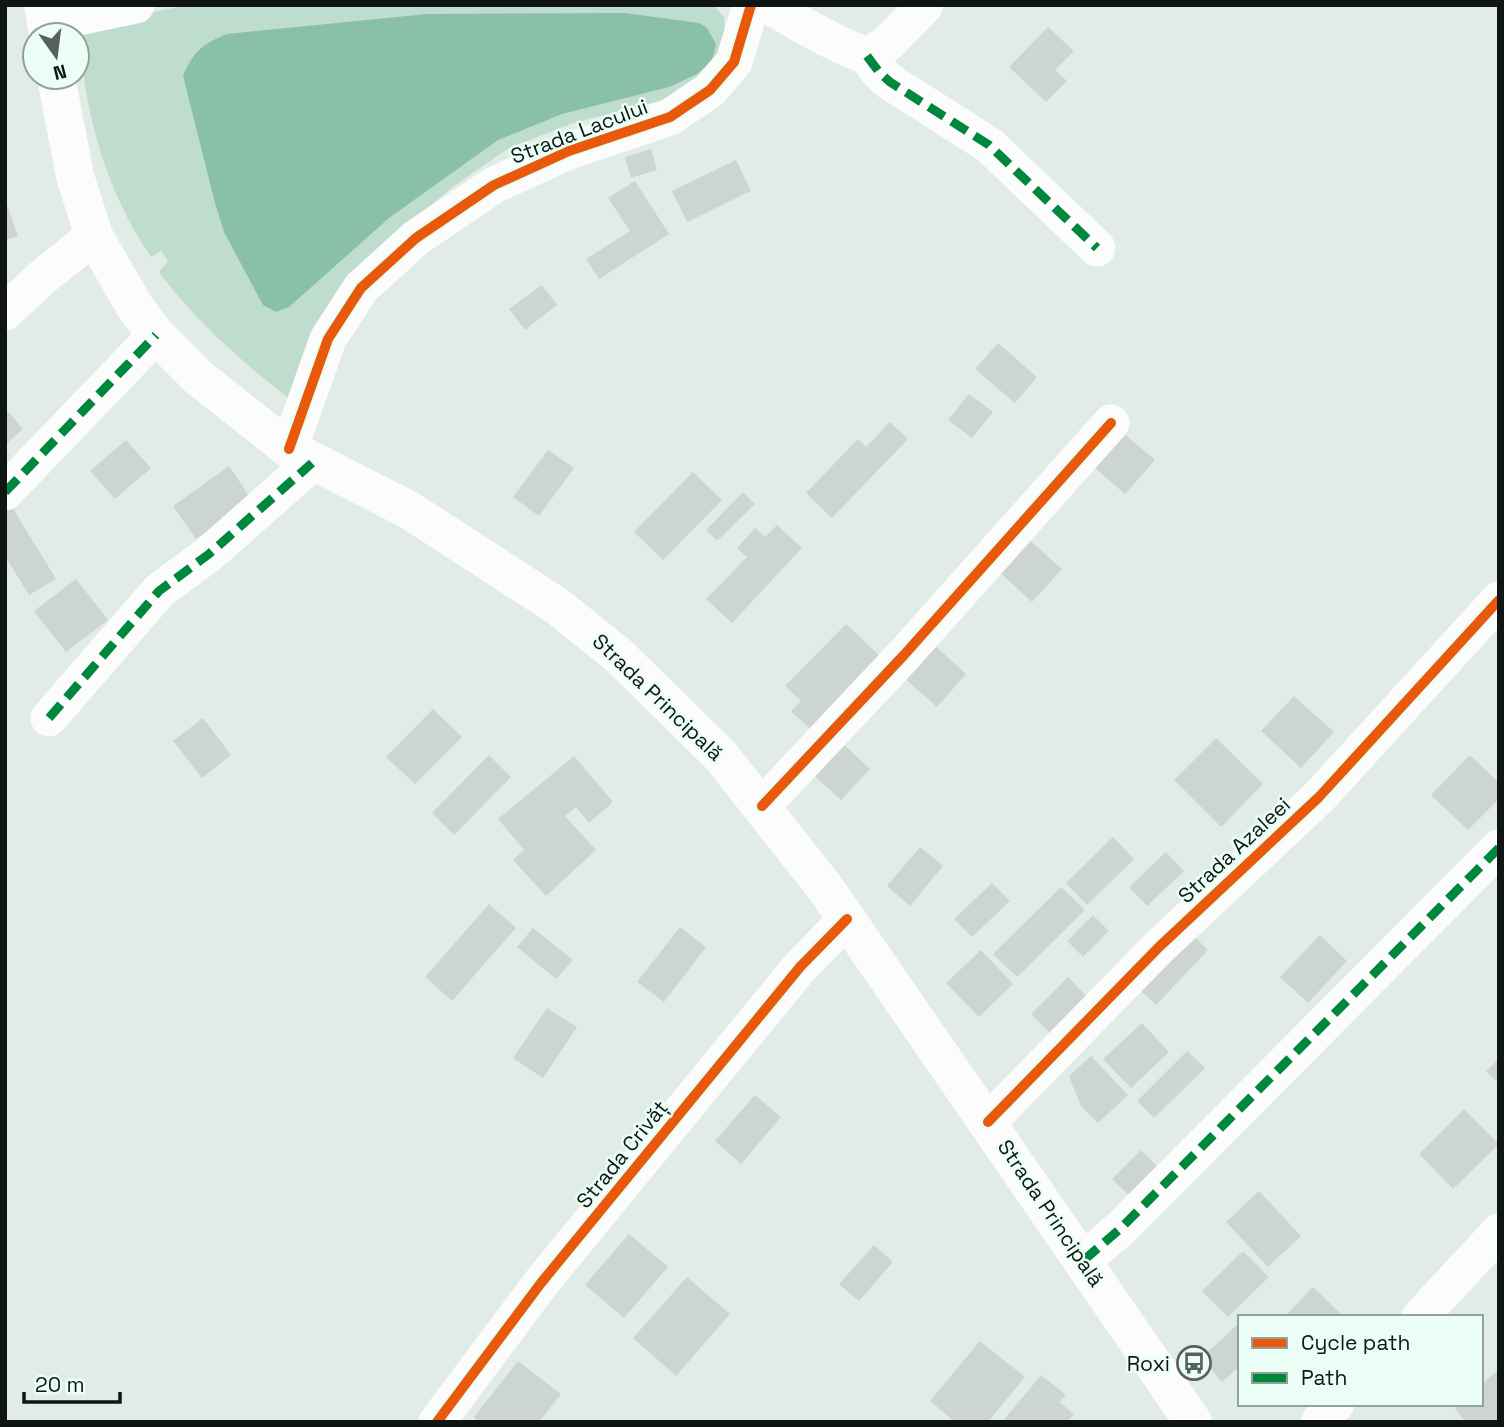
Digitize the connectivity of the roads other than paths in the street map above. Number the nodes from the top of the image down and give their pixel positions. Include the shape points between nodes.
1 (136, 5) edge
2 (751, 5) edge
3 (769, 5) edge
4 (925, 5) edge
5 (46, 21) edge
6 (867, 56) junction
7 (59, 91) edge
8 (94, 236) junction
9 (1097, 248) dead end
10 (5, 312) edge
11 (156, 335) junction
12 (1111, 423) dead end
13 (300, 456) junction
14 (5, 492) edge
15 (1499, 600) edge
16 (49, 718) dead end
17 (762, 806) junction
18 (1499, 848) edge
19 (847, 919) junction
20 (988, 1122) junction
21 (1499, 1231) edge
22 (1084, 1260) junction
23 (1422, 1315) edge
24 (1334, 1406) edge
25 (437, 1422) edge
26 (1193, 1422) edge
27 (1319, 1422) edge

1 - 5 street
2 - 13 street, Strada Lacului via 734,62 710,90 670,117 569,151 494,186 416,238 361,288 328,339
3 - 6 street via 804,28
4 - 6 street via 887,44
6 - 9 street via 890,82 989,145
7 - 8 main road, Strada Principală via 75,176
8 - 10 street
8 - 11 main road, Strada Principală
11 - 13 main road, Strada Principală via 198,377
11 - 14 street
12 - 17 street
13 - 16 street via 209,554 159,591
13 - 17 main road, Strada Principală via 409,510 557,606 684,717
15 - 20 street, Strada Azaleei via 1319,797 1159,947
17 - 19 main road, Strada Principală
18 - 22 street
19 - 20 main road, Strada Principală
19 - 25 street, Strada Crivăț via 800,967 541,1283
20 - 22 main road, Strada Principală
21 - 23 street
22 - 26 main road, Strada Principală
24 - 27 street

